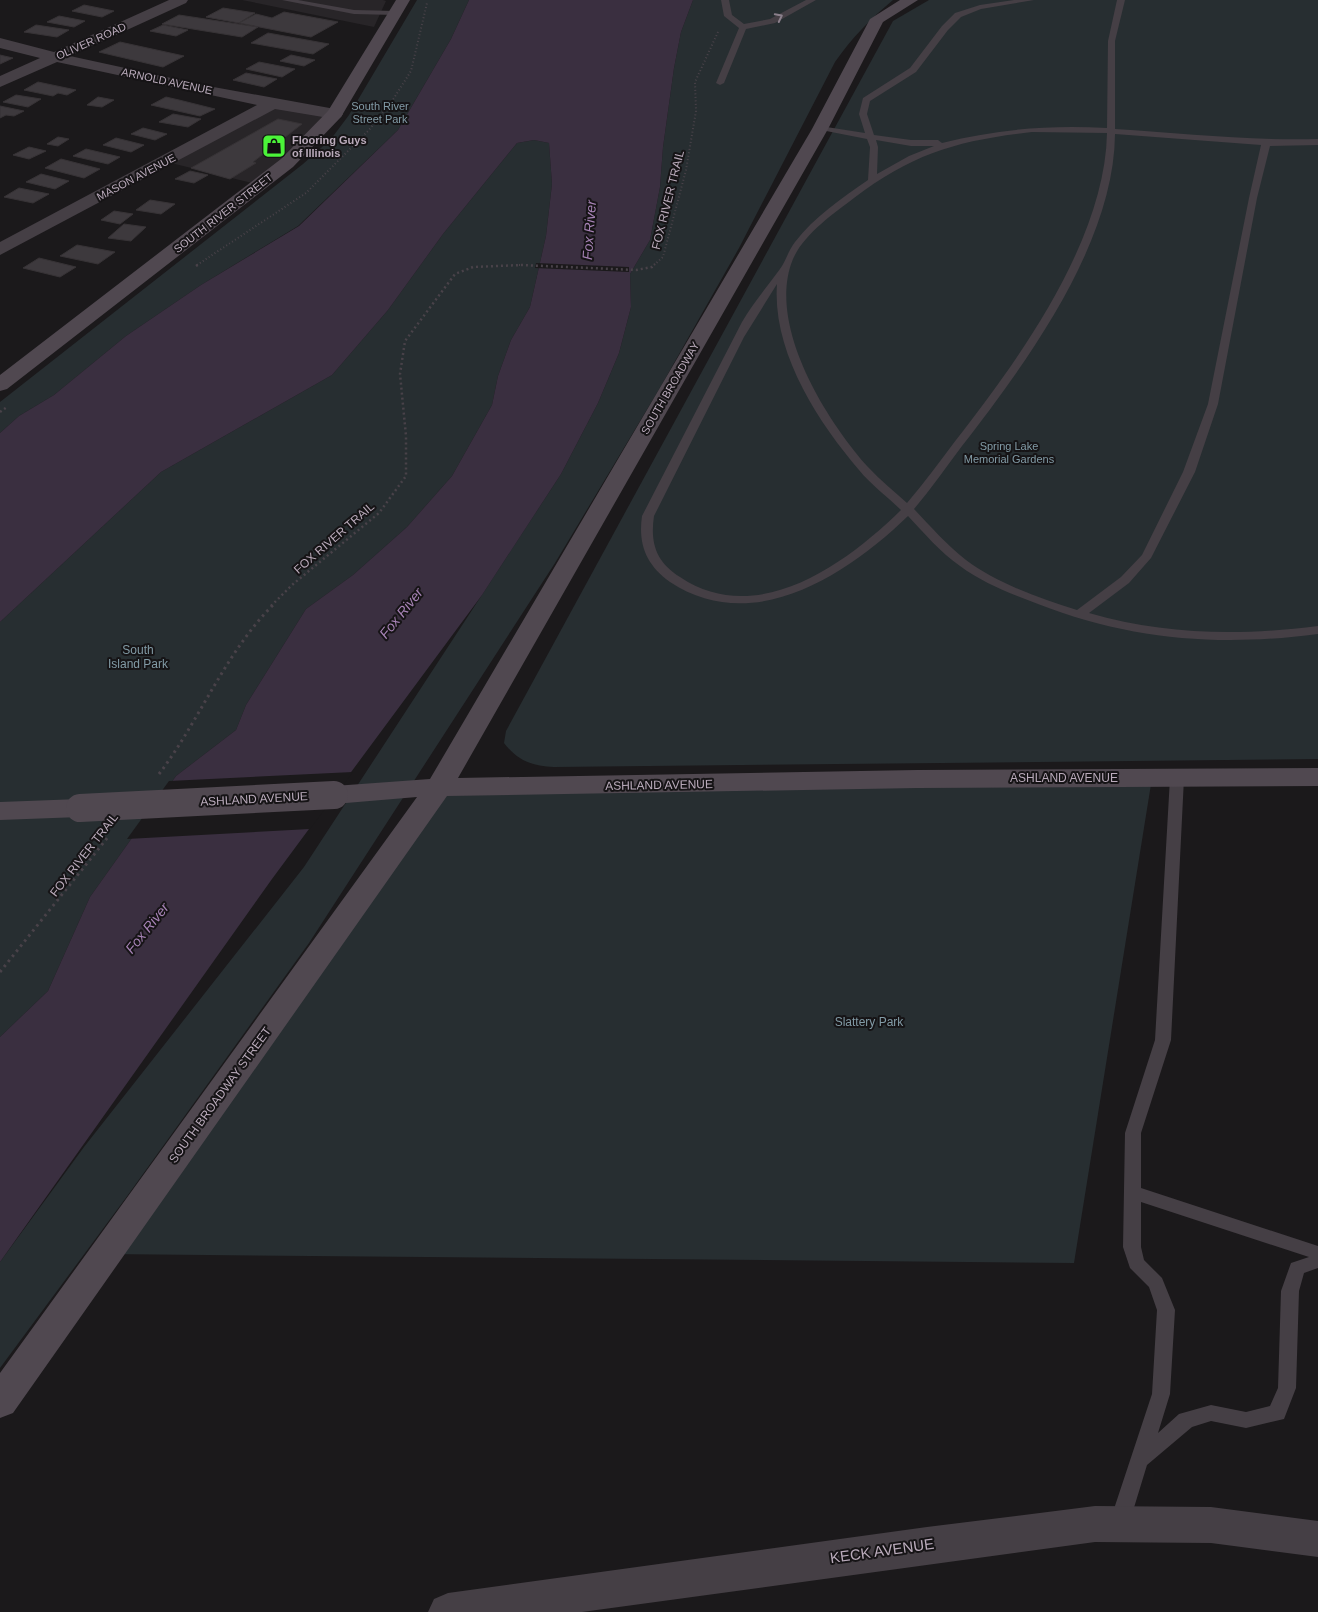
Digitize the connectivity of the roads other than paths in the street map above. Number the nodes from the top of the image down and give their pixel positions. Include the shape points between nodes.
1 (181, 0) edge
2 (286, 0) edge
3 (725, 0) edge
4 (812, 0) edge
5 (911, 0) edge
6 (1030, 0) edge
7 (1121, 0) edge
8 (399, 6) edge
9 (743, 27) junction
10 (0, 43) edge
11 (54, 57) junction
12 (0, 82) edge
13 (720, 83) dead end
14 (272, 104) junction
15 (335, 114) junction
16 (820, 129) junction
17 (1112, 130) junction
18 (869, 136) junction
19 (958, 142) junction
20 (1318, 142) edge
21 (1266, 143) junction
22 (872, 180) junction
23 (0, 249) edge
24 (786, 268) junction
25 (0, 386) edge
26 (908, 509) junction
27 (1080, 614) junction
28 (1318, 630) edge
29 (1318, 777) edge
30 (1177, 778) junction
31 (439, 787) junction
32 (0, 811) edge
33 (1132, 1192) junction
34 (1318, 1253) edge
35 (1318, 1261) edge
36 (0, 1402) edge
37 (1139, 1460) junction
38 (1119, 1525) junction
39 (1318, 1539) edge
40 (448, 1612) edge

1 - 11 street, OLIVER ROAD
2 - 8 lane via 354,12
3 - 9 lane via 728,16
9 -> 4 lane via 772,21
5 - 16 street, SOUTH BROADWAY via 877,19
6 - 18 lane via 966,10 952,20 913,70 866,100 863,114
7 - 17 lane via 1108,69
8 - 15 street, SOUTH RIVER STREET
9 - 13 lane
10 - 11 street, ARNOLD AVENUE
11 - 12 street, OLIVER ROAD
11 - 14 street, ARNOLD AVENUE
14 - 15 street, ARNOLD AVENUE
14 - 23 street, MASON AVENUE
15 - 25 street, SOUTH RIVER STREET via 287,163
16 - 18 lane
16 - 31 street, SOUTH BROADWAY
17 - 19 lane via 1028,131 978,136
17 - 21 lane
17 - 26 lane via 1104,191 1067,277 1001,389
18 - 19 lane via 911,143
18 - 22 lane via 874,147
19 - 22 lane via 916,156
20 - 21 lane
21 - 27 lane via 1213,404 1189,472 1147,556 1125,580
22 - 24 lane via 812,230 790,256
24 - 26 lane via 782,309 787,335 809,390 864,470
24 - 26 lane via 767,287 757,304 648,516 645,532 654,562 668,576 688,588 709,595 768,598 794,592 839,568
26 - 27 lane via 957,559 983,576
27 - 28 lane via 1154,634 1197,638 1245,639
29 - 30 street, ASHLAND AVENUE
30 - 31 street, ASHLAND AVENUE
30 - 33 lane via 1163,1040 1133,1132
31 - 32 street, ASHLAND AVENUE, bridge
31 - 36 street, SOUTH BROADWAY STREET
33 - 34 lane
33 - 37 lane via 1132,1247 1136,1263 1156,1284 1166,1310 1161,1394
35 - 37 lane via 1297,1268 1290,1291 1287,1388 1277,1413 1246,1420 1211,1413 1186,1420
37 - 38 lane
38 - 39 street, KECK AVENUE via 1211,1526
38 - 40 street, KECK AVENUE via 1095,1524 927,1544

